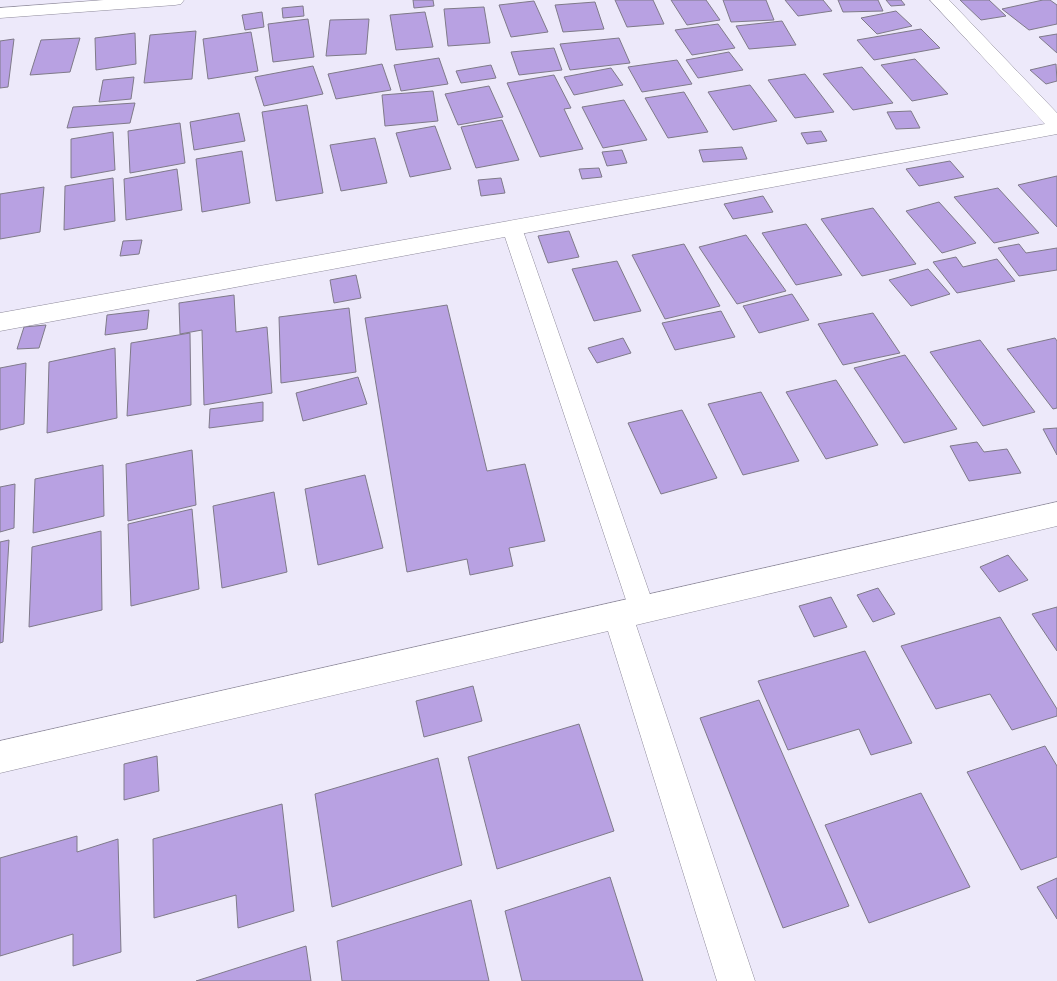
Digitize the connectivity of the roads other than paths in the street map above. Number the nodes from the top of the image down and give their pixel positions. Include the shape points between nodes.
1 (174, 0) edge
2 (939, 0) edge
3 (0, 13) edge
4 (1057, 127) edge
5 (512, 228) junction
6 (0, 322) edge
7 (1057, 514) edge
8 (630, 612) junction
9 (0, 757) edge
10 (736, 981) edge

1 - 3 street
2 - 4 street
4 - 5 street
5 - 6 street
5 - 8 lane
7 - 8 street
8 - 9 street
8 - 10 street

